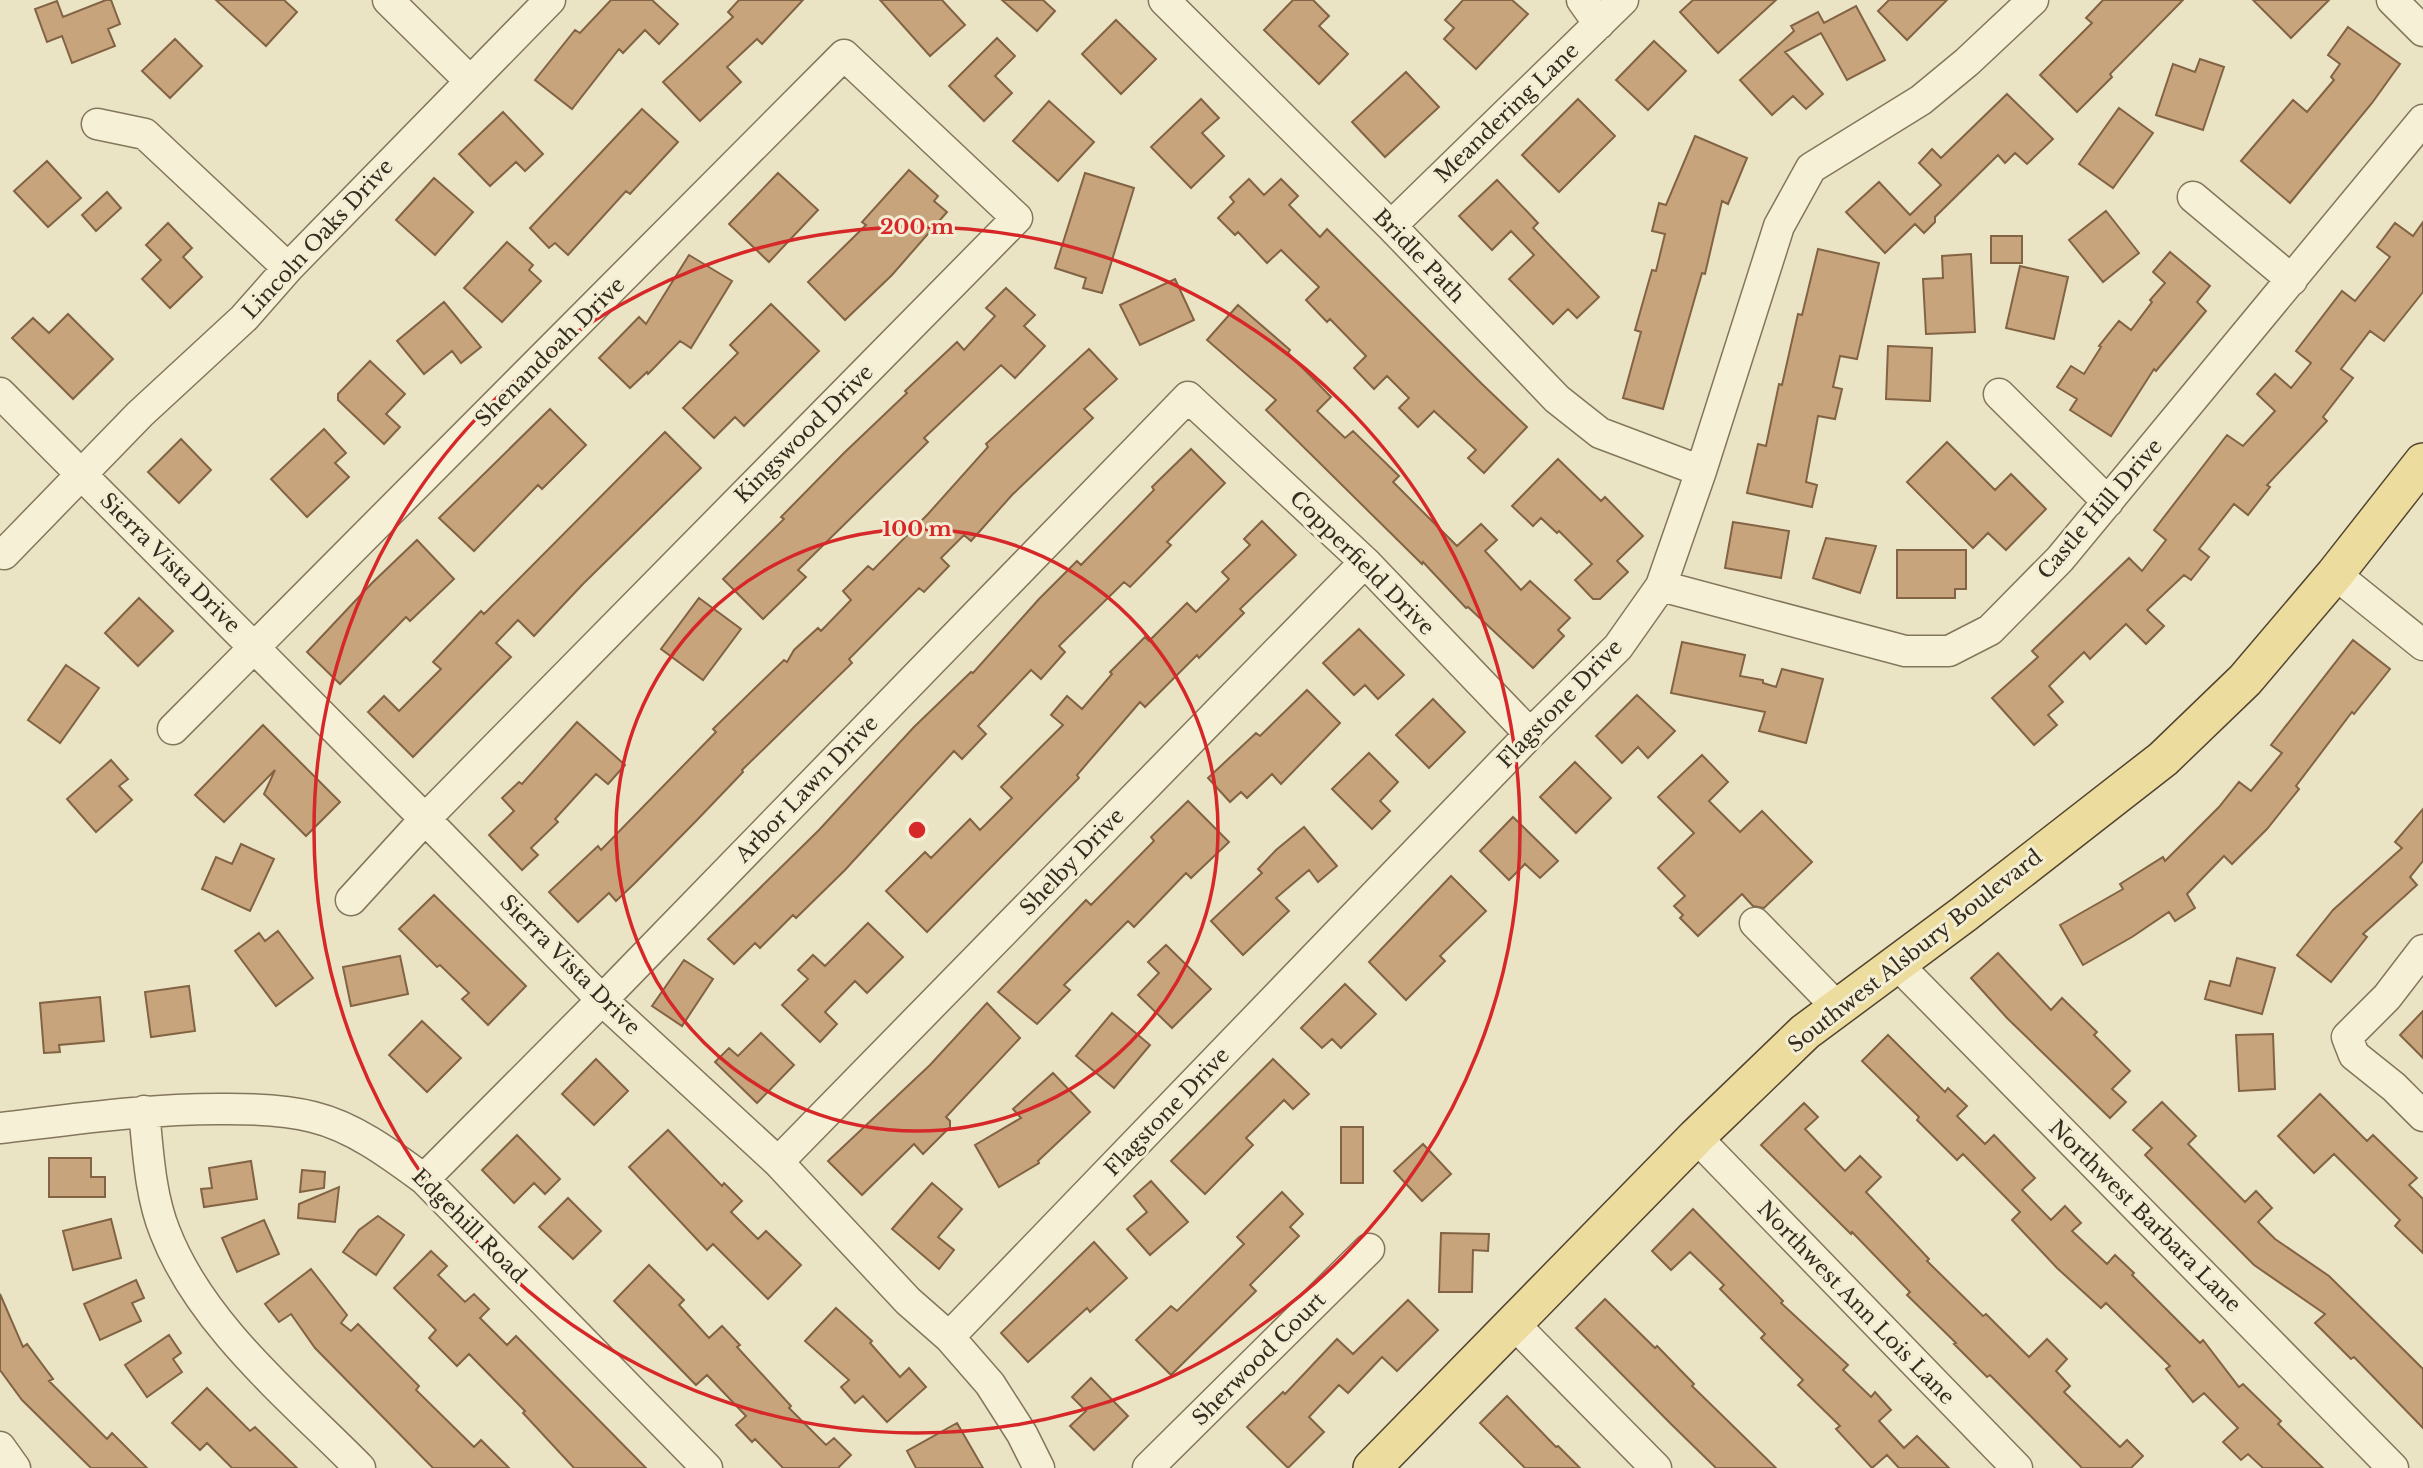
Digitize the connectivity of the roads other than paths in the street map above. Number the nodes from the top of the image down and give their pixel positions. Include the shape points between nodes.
1 (388, 0) edge
2 (550, 0) edge
3 (1164, 0) edge
4 (1581, 0) edge
5 (1623, 0) edge
6 (2033, 0) edge
7 (2392, 0) edge
8 (1599, 24) junction
9 (2423, 31) edge
10 (844, 55) joint
11 (469, 80) junction
12 (2423, 120) edge
13 (97, 124) dead end
14 (2193, 197) dead end
15 (1391, 226) junction
16 (288, 268) junction
17 (2292, 280) junction
18 (0, 393) edge
19 (1999, 394) dead end
20 (1188, 397) joint
21 (2423, 462) edge
22 (1701, 471) junction
23 (82, 475) junction
24 (2108, 502) junction
25 (4, 554) dead end
26 (1365, 562) junction
27 (2335, 574) junction
28 (1661, 586) junction
29 (2423, 645) edge
30 (255, 648) junction
31 (173, 729) dead end
32 (1530, 734) junction
33 (425, 819) junction
34 (351, 900) dead end
35 (1755, 923) dead end
36 (2423, 950) edge
37 (1896, 963) junction
38 (602, 1000) junction
39 (1838, 1008) junction
40 (144, 1111) junction
41 (2423, 1116) edge
42 (0, 1128) edge
43 (1696, 1138) junction
44 (778, 1162) junction
45 (424, 1179) junction
46 (1368, 1249) dead end
47 (1513, 1323) junction
48 (949, 1337) junction
49 (0, 1447) edge
50 (15, 1468) edge
51 (360, 1468) edge
52 (707, 1468) edge
53 (1039, 1468) edge
54 (1148, 1468) edge
55 (1372, 1468) edge
56 (1656, 1468) edge
57 (2017, 1468) edge
58 (2393, 1468) edge

1 - 11 street
2 - 11 street, Lincoln Oaks Drive
3 - 15 street, Bridle Path
4 - 8 street
5 - 8 street, Meandering Lane
6 - 22 street, Flagstone Drive via 1921,100 1811,168 1779,226
7 - 9 street
8 - 15 street, Meandering Lane
10 - 30 street, Shenandoah Drive
10 - 33 street, Kingswood Drive via 1017,218
11 - 16 street, Lincoln Oaks Drive
12 - 17 street, Castle Hill Drive
13 - 16 street via 145,134
14 - 17 street
15 - 22 street, Bridle Path via 1557,399 1589,425
16 - 23 street, Lincoln Oaks Drive via 244,318
17 - 24 street, Castle Hill Drive
18 - 23 street, Sierra Vista Drive
19 - 24 street
20 - 26 street, Copperfield Drive
20 - 38 street, Arbor Lawn Drive
21 - 27 main road, Southwest Alsbury Boulevard
22 - 28 street, Flagstone Drive
23 - 25 street, Lincoln Oaks Drive
23 - 30 street, Sierra Vista Drive
24 - 28 street, Castle Hill Drive via 1990,630 1949,651 1905,651
26 - 32 street, Copperfield Drive
26 - 44 street, Shelby Drive
27 - 29 street
27 - 37 main road, Southwest Alsbury Boulevard via 2245,680 2163,758
28 - 32 street, Flagstone Drive via 1618,647
30 - 31 street, Shenandoah Drive
30 - 33 street, Sierra Vista Drive
32 - 48 street, Flagstone Drive
33 - 34 street
33 - 38 street, Sierra Vista Drive
35 - 39 street
36 - 41 street via 2387,997 2347,1037 2354,1055
37 - 39 main road, Southwest Alsbury Boulevard
37 - 58 street, Northwest Barbara Lane
38 - 44 street, Sierra Vista Drive
38 - 45 street, Arbor Lawn Drive
39 - 43 main road, Southwest Alsbury Boulevard via 1805,1032
40 - 42 street, Edgehill Road
40 - 45 street, Edgehill Road via 261,1110 313,1117 347,1129 392,1154
40 - 51 street via 151,1175 164,1231 191,1285 233,1341
43 - 47 main road, Southwest Alsbury Boulevard
43 - 57 street, Northwest Ann Lois Lane
44 - 48 street, Sierra Vista Drive via 908,1301
45 - 52 street, Edgehill Road
46 - 54 street, Sherwood Court
47 - 55 main road, Southwest Alsbury Boulevard
47 - 56 street
48 - 53 street, Sierra Vista Drive via 990,1384
49 - 50 street

